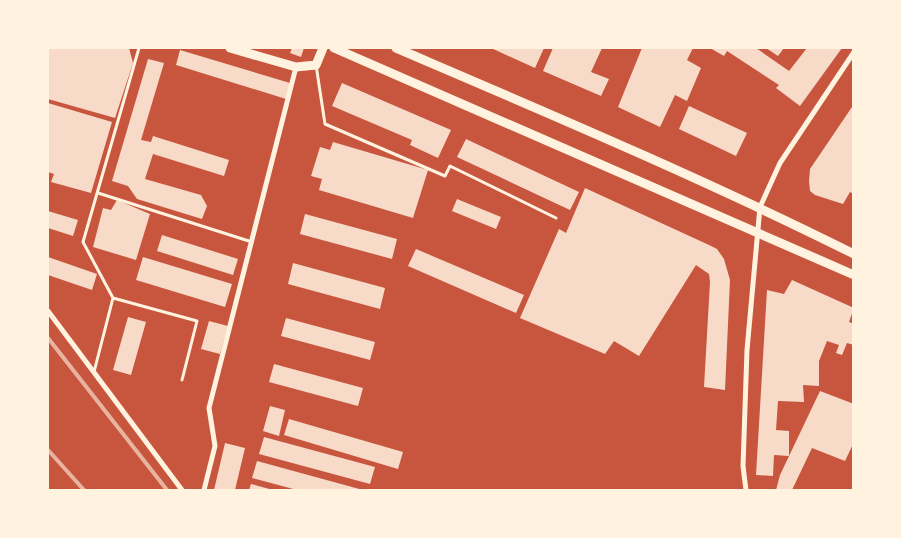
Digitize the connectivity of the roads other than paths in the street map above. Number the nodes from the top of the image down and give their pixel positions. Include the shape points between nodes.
1 (138, 48) edge
2 (230, 48) edge
3 (323, 48) edge
4 (334, 48) edge
5 (396, 48) edge
6 (854, 52) edge
7 (316, 64) junction
8 (296, 67) junction
9 (98, 193) junction
10 (760, 207) junction
11 (556, 218) dead end
12 (758, 232) junction
13 (253, 243) junction
14 (854, 254) edge
15 (854, 275) edge
16 (113, 298) junction
17 (48, 311) edge
18 (94, 373) junction
19 (182, 380) dead end
20 (182, 490) edge
21 (204, 490) edge
22 (746, 490) edge

1 - 9 lane
2 - 8 main road
3 - 7 main road
4 - 12 main road
5 - 10 main road
6 - 10 street via 780,163
7 - 8 main road
7 - 11 lane via 325,124 445,176 450,166
8 - 13 street
9 - 13 lane
9 - 16 lane via 83,242
10 - 12 street
10 - 14 main road
12 - 15 main road
12 - 22 street via 747,350 743,466
13 - 21 street via 209,408 215,446
16 - 18 lane
16 - 19 lane via 197,321
17 - 18 street
18 - 20 street

